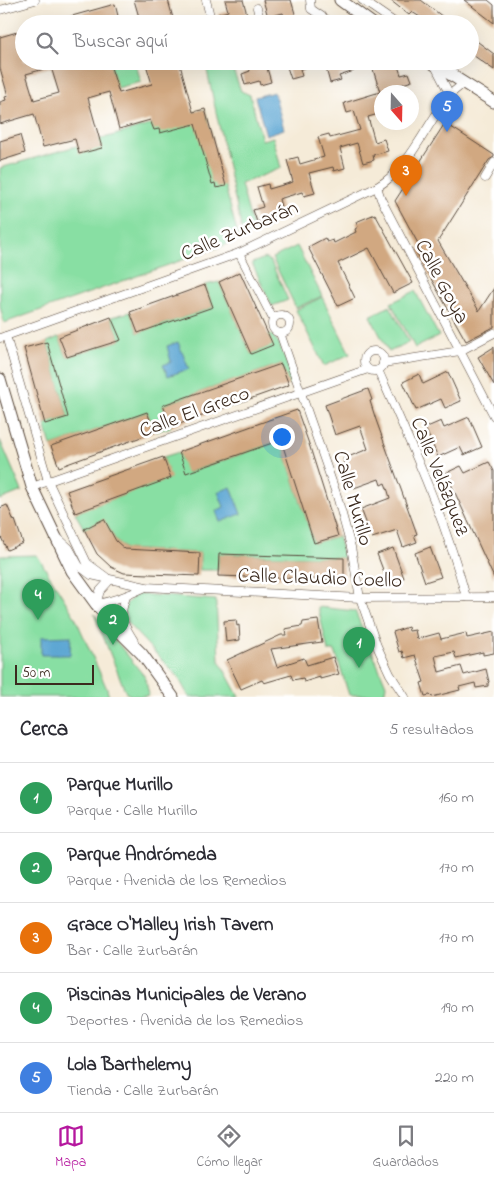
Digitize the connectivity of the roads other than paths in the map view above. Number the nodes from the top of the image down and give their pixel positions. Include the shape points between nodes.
1 (35, 0) edge
2 (206, 0) edge
3 (310, 0) edge
4 (340, 0) edge
5 (350, 0) edge
6 (362, 0) edge
7 (18, 2) edge
8 (257, 8) dead end
9 (0, 10) edge
10 (357, 11) junction
11 (210, 15) edge
12 (259, 15) edge
13 (320, 15) edge
14 (362, 15) edge
15 (384, 15) edge
16 (439, 70) edge
17 (447, 70) edge
18 (461, 81) junction
19 (450, 95) junction
20 (494, 102) edge
21 (494, 164) edge
22 (485, 178) dead end
23 (377, 187) junction
24 (239, 253) junction
25 (273, 319) junction
26 (494, 333) edge
27 (280, 334) junction
28 (3, 337) edge
29 (460, 351) junction
30 (381, 366) junction
31 (368, 369) junction
32 (0, 379) edge
33 (302, 392) junction
34 (494, 416) edge
35 (48, 481) junction
36 (32, 487) junction
37 (53, 533) junction
38 (110, 580) junction
39 (146, 586) junction
40 (126, 597) junction
41 (466, 597) junction
42 (494, 597) edge
43 (360, 598) junction
44 (96, 604) junction
45 (142, 654) junction
46 (173, 697) edge
47 (405, 697) edge

1 - 7 street
2 - 11 street
3 - 13 street via 311,9
4 - 10 main road
5 - 10 main road
6 - 15 street
7 - 9 street
8 - 12 street
10 - 14 main road
16 - 19 street
17 - 18 main road
18 - 19 street, Calle Zurbarán
18 - 20 main road
19 - 23 street, Calle Zurbarán via 402,166
21 - 22 street
23 - 24 street, Calle Zurbarán
23 - 29 street, Calle Goya
24 - 25 street
24 - 28 street, Calle Zurbarán
25 - 27 street via 272,327
25 - 27 street via 281,315 288,319 288,330
26 - 29 street
27 - 33 street, Calle Murillo
28 - 35 street
29 - 30 street
29 - 34 street, Calle Goya
30 - 31 street via 373,371
30 - 31 street via 381,354 372,351 366,354 364,361
30 - 41 street, Calle Velázquez via 428,483
31 - 33 street, Calle El Greco
32 - 36 main road
33 - 35 street, Calle El Greco
33 - 43 street, Calle Murillo via 351,547
35 - 36 street, Calle El Greco
35 - 38 street via 87,563
36 - 37 main road
37 - 38 street, Calle Claudio Coello via 69,548 79,566 91,575
37 - 44 main road via 72,571
38 - 39 street, Calle Claudio Coello
38 - 44 street via 100,592
39 - 40 street
39 - 43 street, Calle Claudio Coello
40 - 44 street
40 - 45 street via 121,618
41 - 42 street, Calle Claudio Coello
41 - 43 street, Calle Claudio Coello
43 - 47 street, Calle Murillo via 377,646
44 - 45 main road
45 - 46 main road

